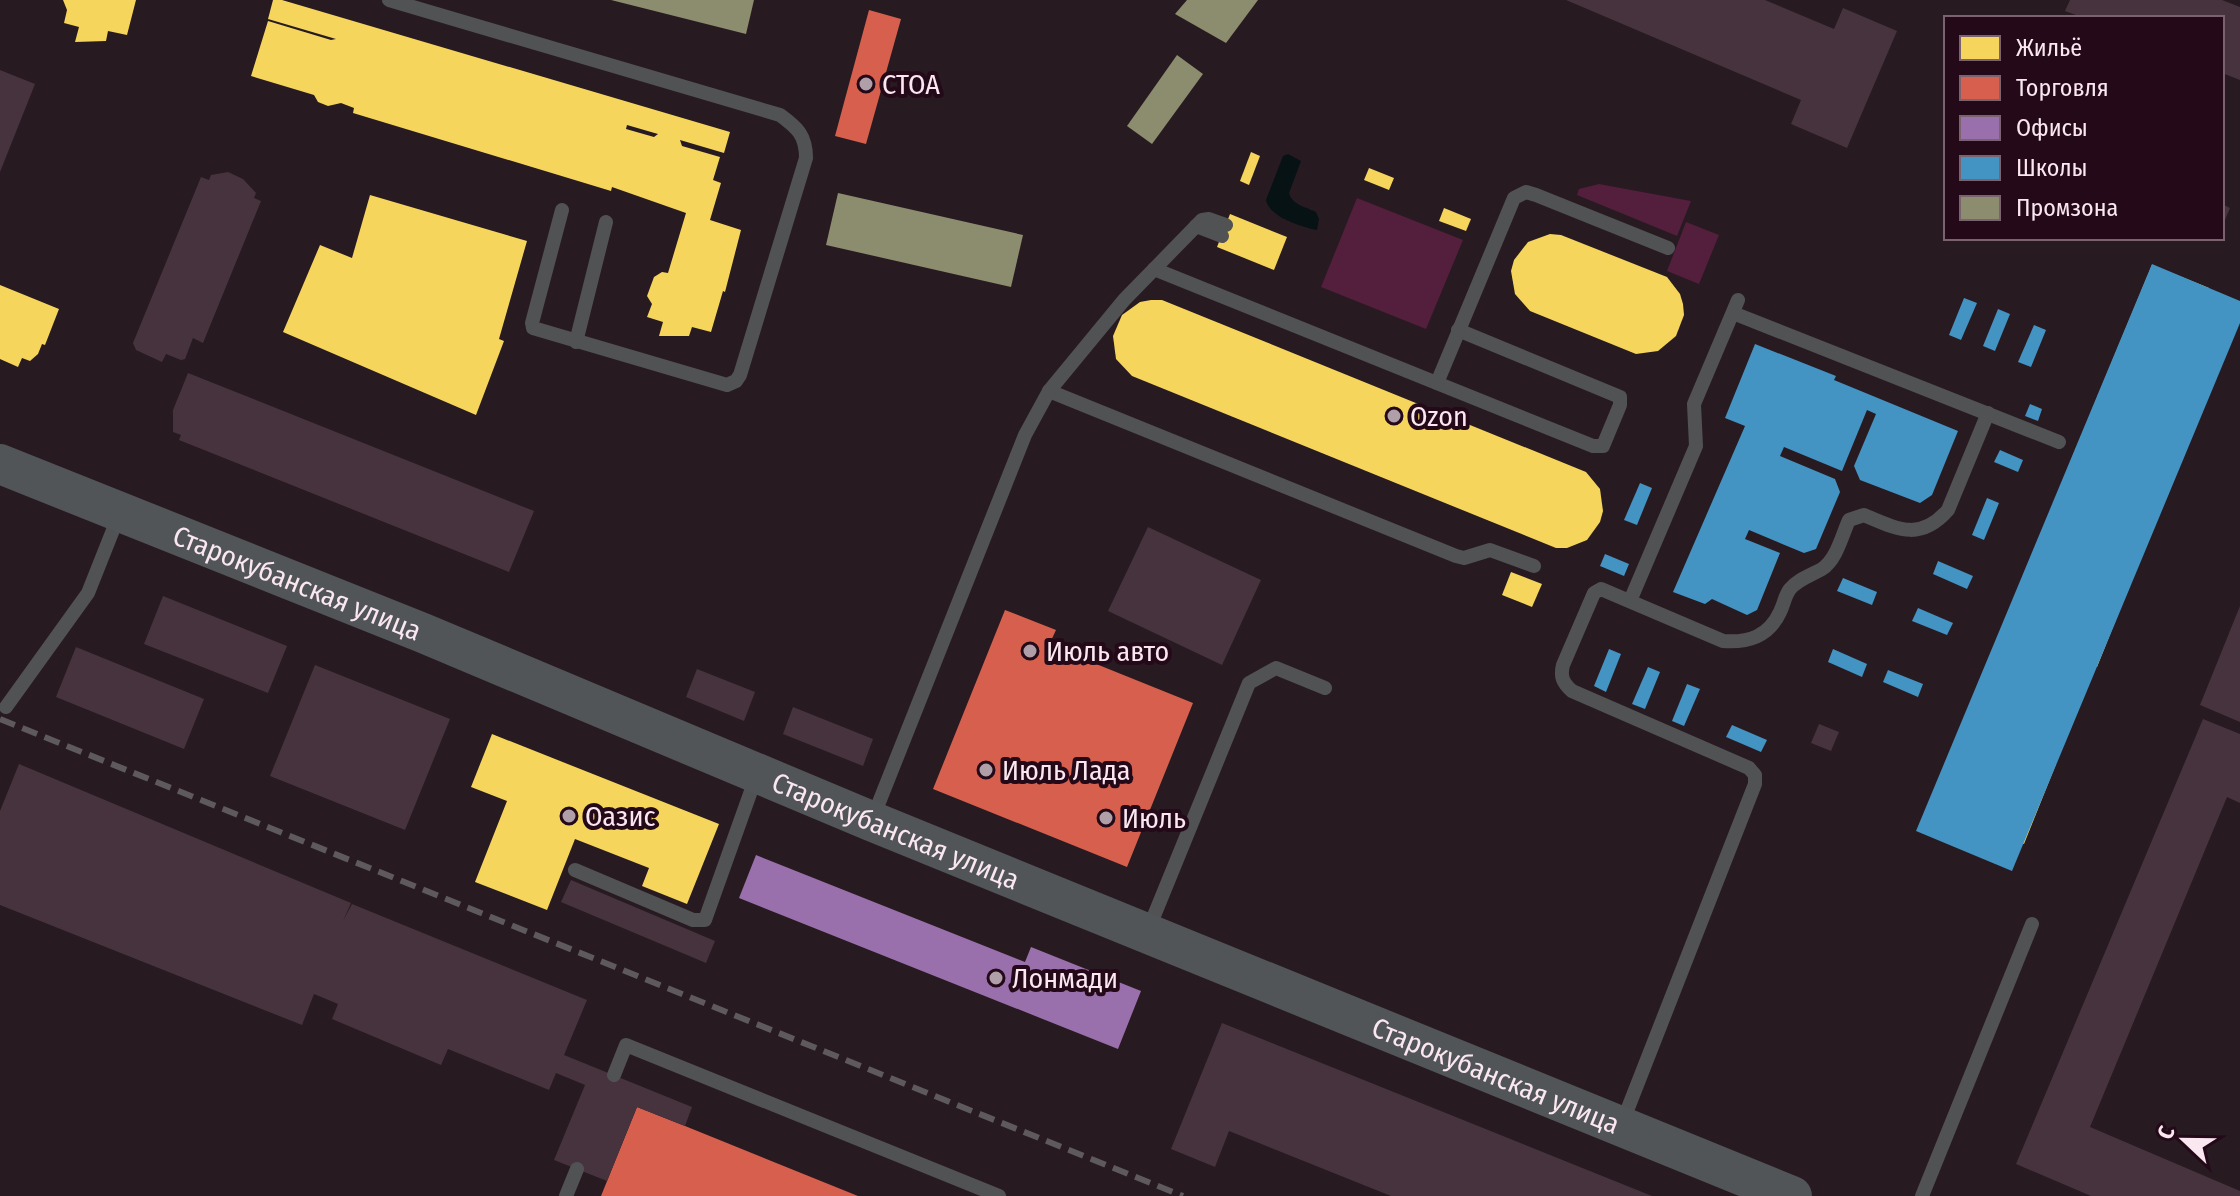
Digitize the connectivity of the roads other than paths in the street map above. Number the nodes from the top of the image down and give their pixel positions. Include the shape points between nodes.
1 (389, 0) edge
2 (562, 210) dead end
3 (606, 222) dead end
4 (1224, 231) dead end
5 (1668, 248) dead end
6 (1154, 269) junction
7 (1458, 330) junction
8 (576, 342) junction
9 (1437, 383) junction
10 (1049, 391) junction
11 (1988, 413) junction
12 (2059, 442) dead end
13 (0, 464) edge
14 (120, 512) junction
15 (1534, 566) dead end
16 (1630, 601) junction
17 (1325, 688) dead end
18 (6, 707) dead end
19 (758, 773) junction
20 (871, 821) junction
21 (575, 870) dead end
22 (2032, 924) dead end
23 (1146, 933) junction
24 (614, 1075) dead end
25 (1620, 1126) junction
26 (577, 1169) dead end
27 (566, 1196) edge
28 (999, 1196) edge
29 (1792, 1196) edge
30 (1922, 1196) edge

1 - 8 lane via 780,115 806,142 806,158 736,381 720,385
2 - 8 lane via 532,323 538,331
3 - 8 lane
4 - 6 lane via 1209,219 1202,220
5 - 7 lane via 1526,192 1509,206
6 - 9 lane
6 - 10 lane
7 - 9 lane
7 - 9 lane via 1615,394 1620,405 1598,448
10 - 15 lane via 1456,556 1496,550
10 - 20 lane via 1025,435
11 - 12 lane
11 - 16 lane via 1948,510 1938,521 1902,531 1864,515 1849,520 1833,557 1788,591 1771,627 1758,637 1723,641
11 - 16 lane via 1736,306 1694,404 1696,446
13 - 14 street, Старокубанская улица
14 - 18 lane via 88,593
14 - 19 street, Старокубанская улица
16 - 25 lane via 1601,589 1594,593 1563,665 1564,684 1749,768 1755,784
17 - 23 lane via 1276,668 1249,683
19 - 20 street, Старокубанская улица
19 - 21 lane via 705,920 693,920
20 - 23 street, Старокубанская улица
22 - 30 lane
23 - 25 street, Старокубанская улица
24 - 28 lane via 626,1045
25 - 29 street, Старокубанская улица
26 - 27 lane

